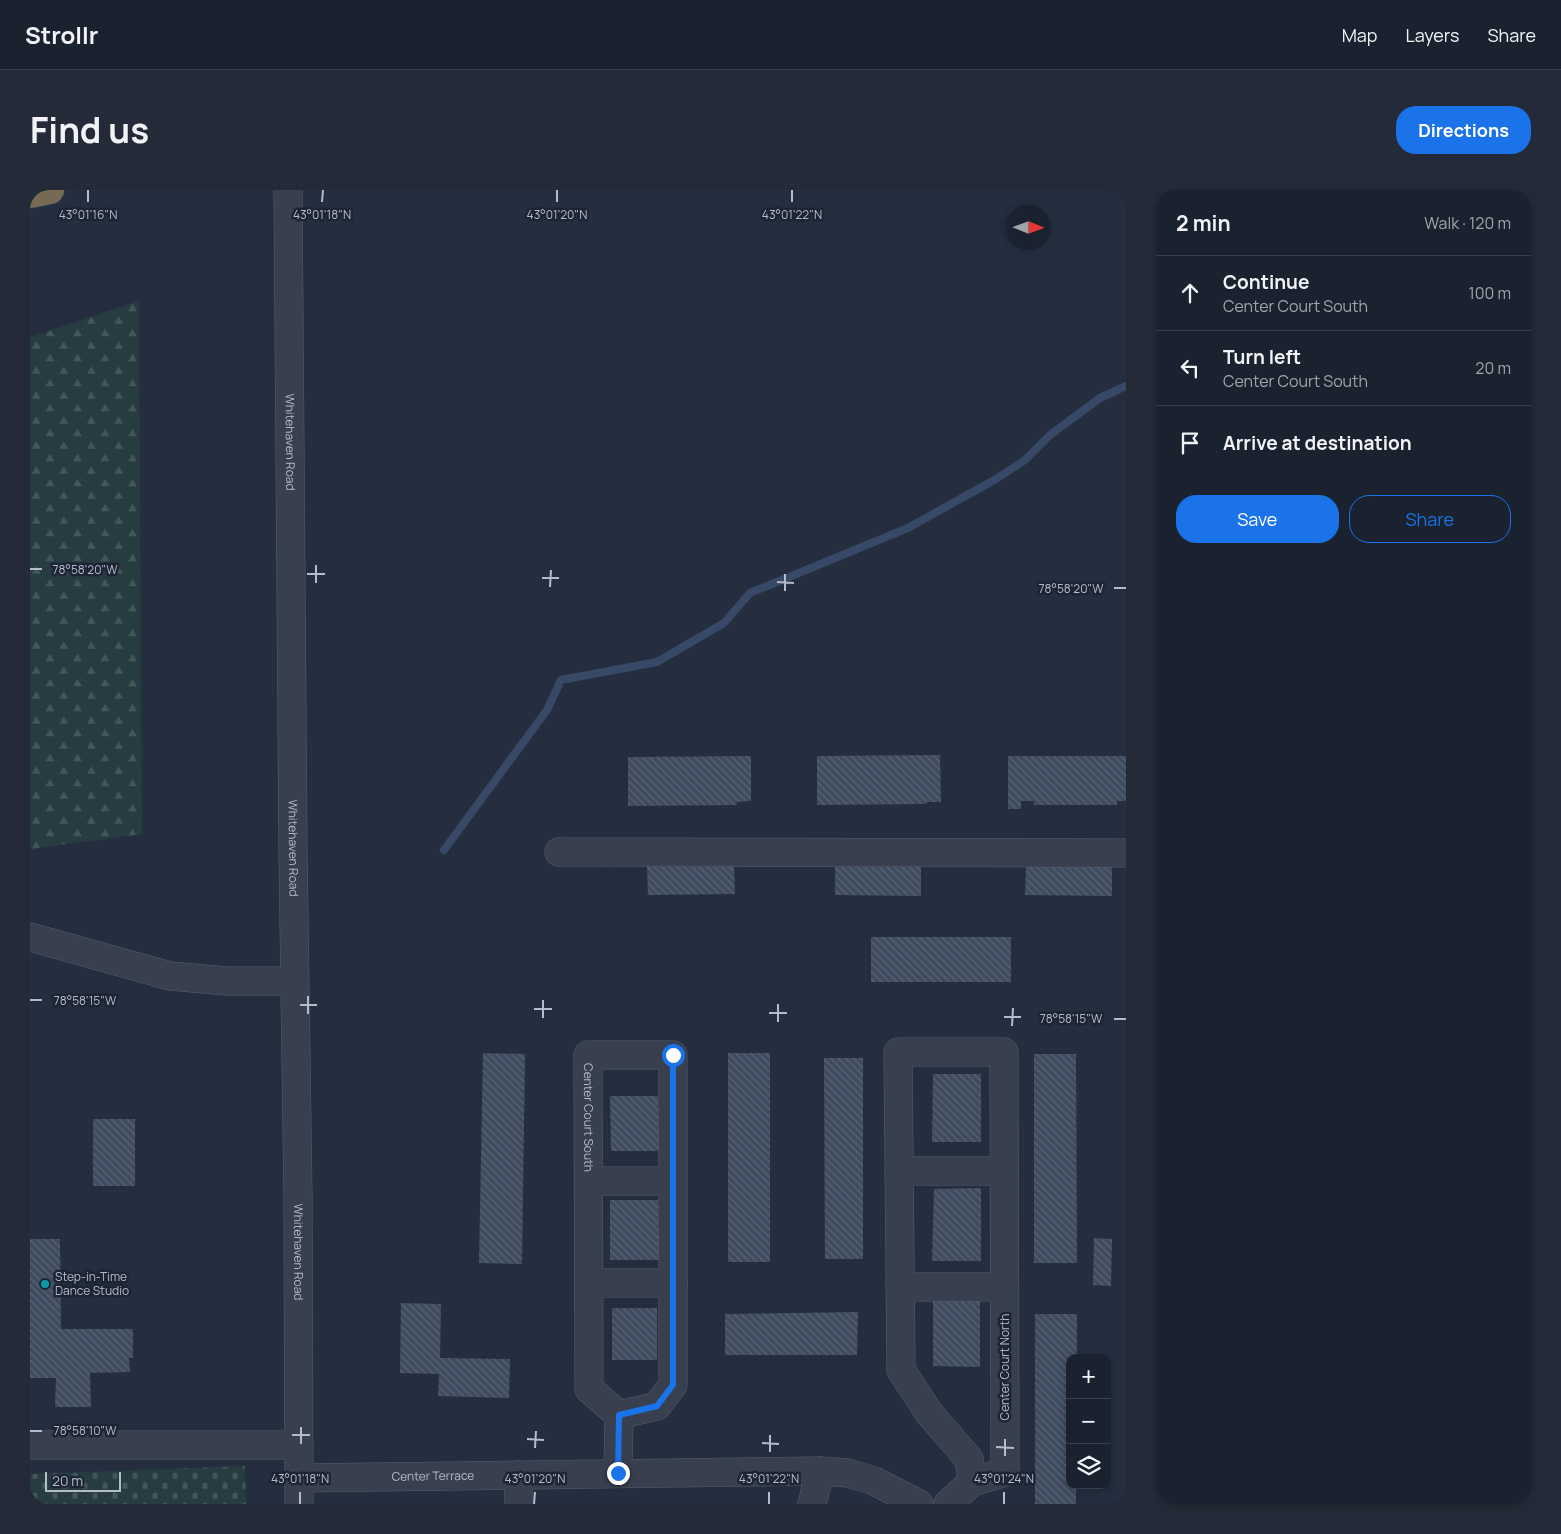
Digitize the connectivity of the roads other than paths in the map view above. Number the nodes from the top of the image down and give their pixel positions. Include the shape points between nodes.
1 (50, 190) edge
2 (288, 190) edge
3 (30, 194) edge
4 (559, 852) dead end
5 (1126, 853) edge
6 (30, 937) edge
7 (294, 981) junction
8 (899, 1171) junction
9 (1004, 1171) junction
10 (588, 1181) junction
11 (672, 1181) junction
12 (589, 1283) junction
13 (672, 1283) junction
14 (1004, 1287) junction
15 (900, 1288) junction
16 (619, 1415) junction
17 (30, 1445) edge
18 (299, 1445) junction
19 (820, 1471) junction
20 (618, 1473) junction
21 (518, 1475) junction
22 (972, 1482) junction
23 (299, 1491) edge
24 (519, 1504) edge
25 (812, 1504) edge
26 (919, 1504) edge
27 (948, 1504) edge

1 - 3 highway
2 - 7 street, Whitehaven Road
4 - 5 street
6 - 7 street via 170,976 226,981
7 - 18 street, Whitehaven Road
8 - 9 street
8 - 9 street, Center Court North via 898,1052 1004,1052
8 - 15 street, Center Court North
9 - 14 street, Center Court North
10 - 11 street, Center Court South
10 - 11 street, Center Court South via 588,1055 673,1055
10 - 12 street, Center Court South
11 - 13 street, Center Court South
12 - 13 street
12 - 16 street, Center Court South via 589,1389
13 - 16 street, Center Court South via 673,1385 657,1406
14 - 15 street
14 - 22 street, Center Court North via 1005,1472
15 - 22 street, Center Court North via 901,1370 929,1413 969,1459
16 - 20 street
17 - 18 street
18 - 23 street, Whitehaven Road
19 - 20 street, Center Terrace
19 - 25 street
19 - 26 street, Center Terrace via 848,1473 874,1480
20 - 21 street, Center Terrace
21 - 23 street, Center Terrace
21 - 24 street
22 - 27 street, Center Court North

